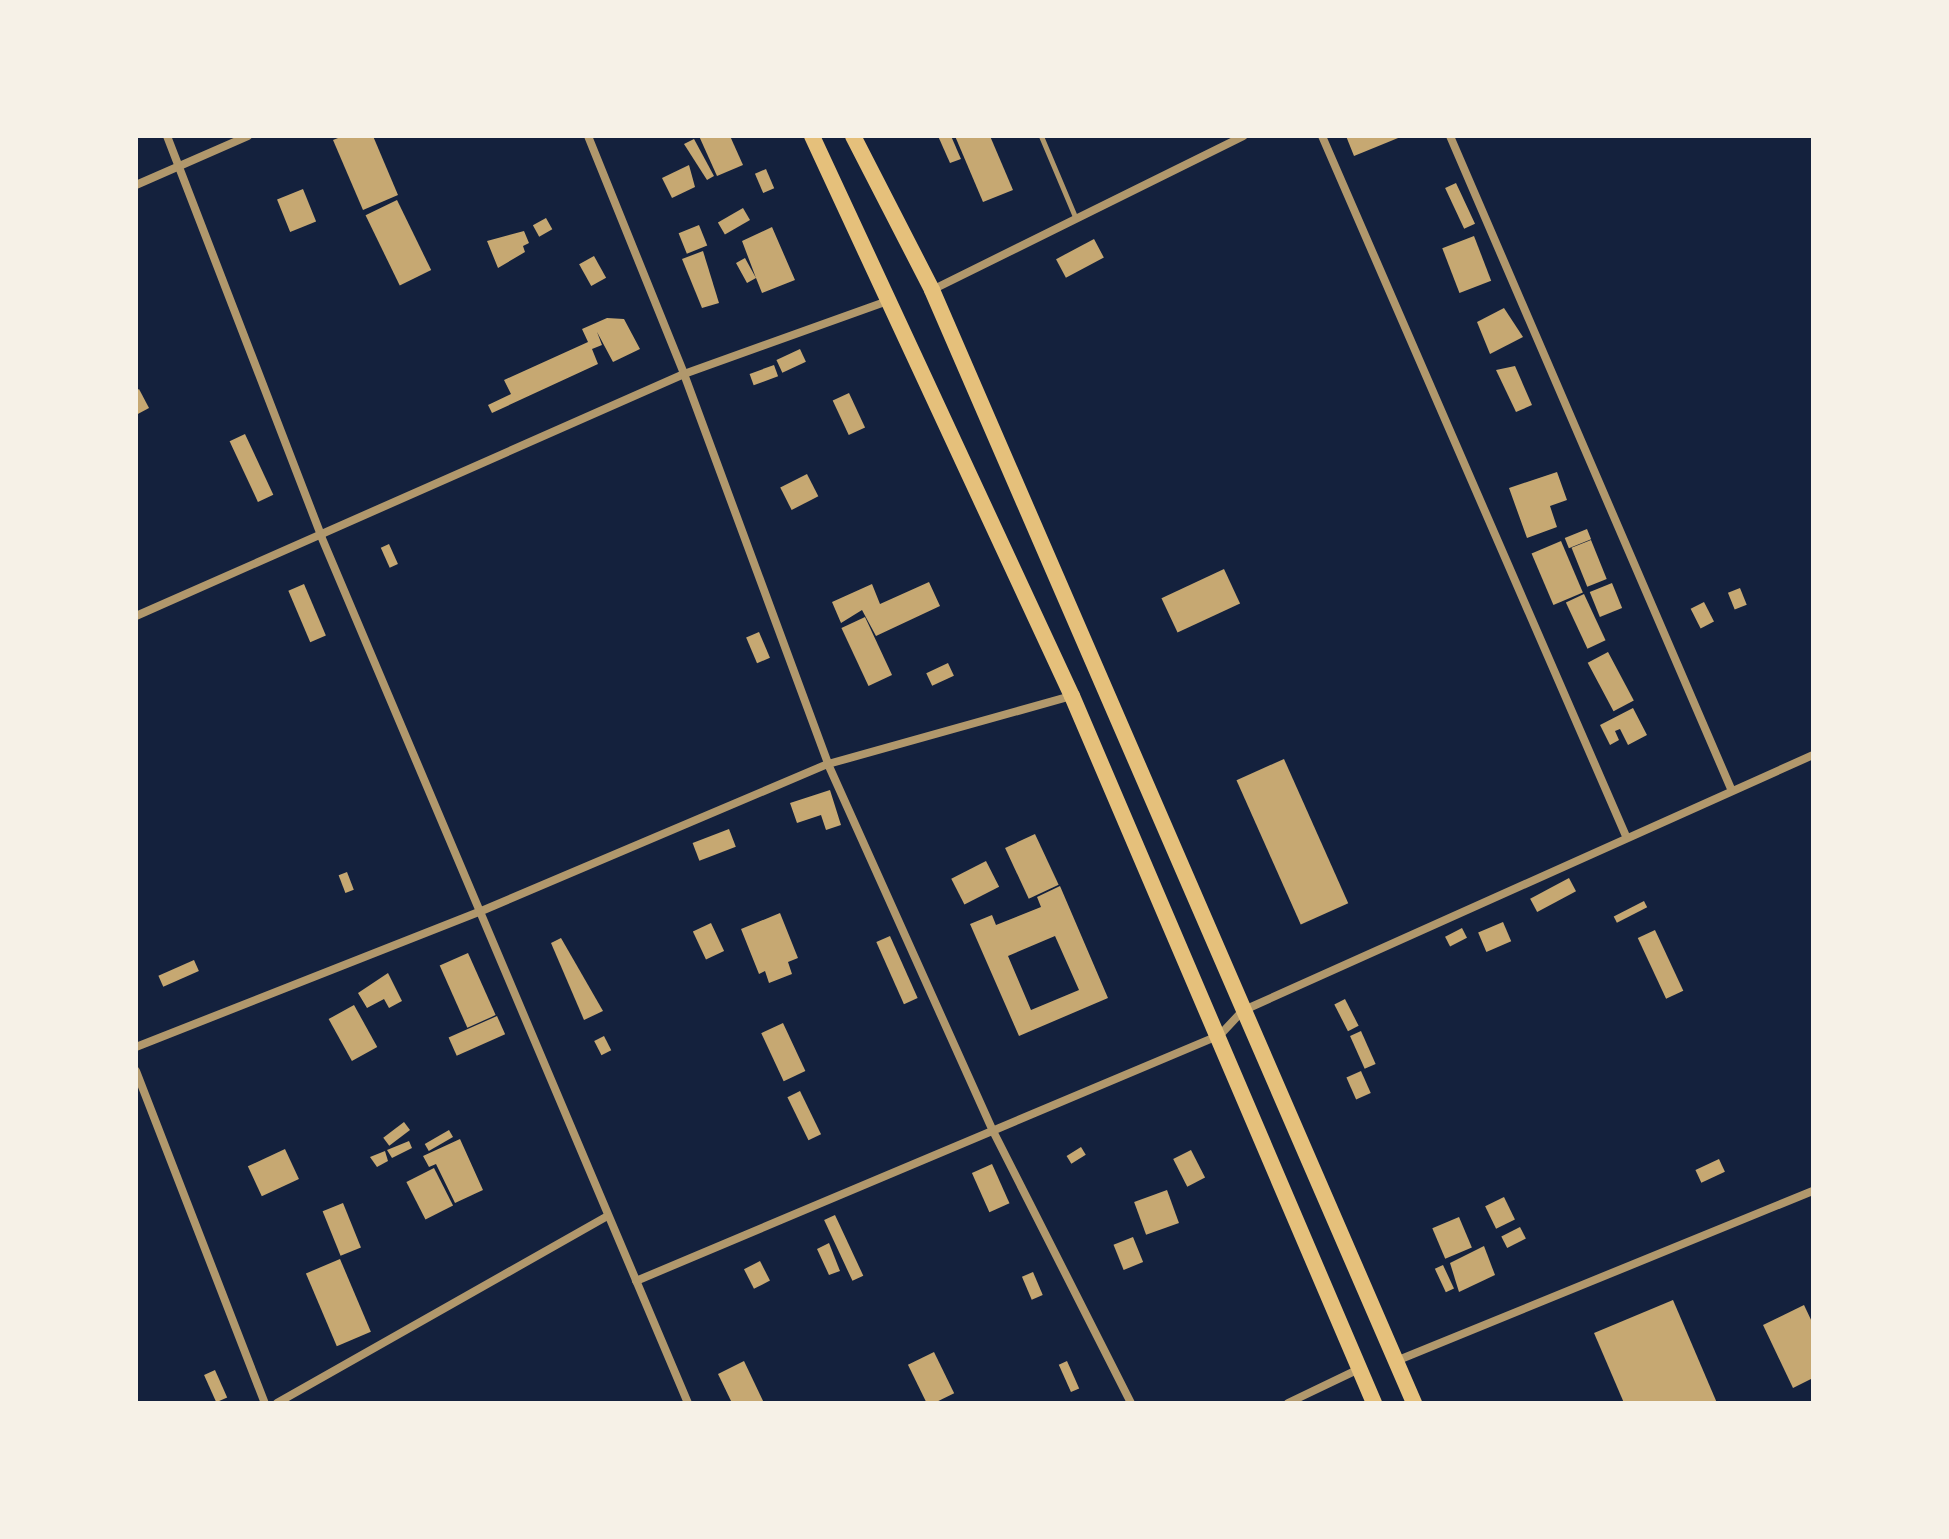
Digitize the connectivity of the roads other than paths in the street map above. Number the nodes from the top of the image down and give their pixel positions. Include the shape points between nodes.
1 (167, 136) edge
2 (248, 136) edge
3 (588, 136) edge
4 (812, 136) edge
5 (853, 136) edge
6 (1041, 136) edge
7 (1243, 136) edge
8 (1322, 136) edge
9 (1450, 136) edge
10 (183, 166) junction
11 (136, 185) edge
12 (1076, 219) junction
13 (932, 290) junction
14 (888, 300) junction
15 (684, 374) junction
16 (321, 536) junction
17 (136, 616) edge
18 (1072, 696) junction
19 (1813, 755) edge
20 (828, 764) junction
21 (1732, 791) junction
22 (1626, 836) junction
23 (479, 912) junction
24 (1242, 1011) junction
25 (1220, 1035) junction
26 (136, 1047) edge
27 (136, 1071) edge
28 (993, 1131) junction
29 (1813, 1191) edge
30 (608, 1216) junction
31 (636, 1281) junction
32 (1395, 1361) junction
33 (1359, 1369) junction
34 (265, 1403) edge
35 (277, 1403) edge
36 (688, 1403) edge
37 (1131, 1403) edge
38 (1288, 1403) edge
39 (1374, 1403) edge
40 (1414, 1403) edge

1 - 10 street
2 - 10 street
3 - 15 street
4 - 14 highway
5 - 13 highway
6 - 12 lane
7 - 12 street
8 - 22 street
9 - 21 street
10 - 11 street
10 - 16 street
12 - 13 street
13 - 24 highway
14 - 15 street
14 - 18 highway
15 - 16 street
15 - 20 street
16 - 17 street
16 - 23 street
18 - 20 street
18 - 25 highway
19 - 21 street
20 - 23 street
20 - 28 street
21 - 22 street
22 - 24 street
23 - 26 street
23 - 30 street
24 - 25 street
24 - 32 highway
25 - 28 street
25 - 33 highway
27 - 34 street
28 - 31 street
28 - 37 street
29 - 32 street
30 - 31 street
30 - 35 street
31 - 36 street
32 - 40 highway
33 - 38 street
33 - 39 highway

